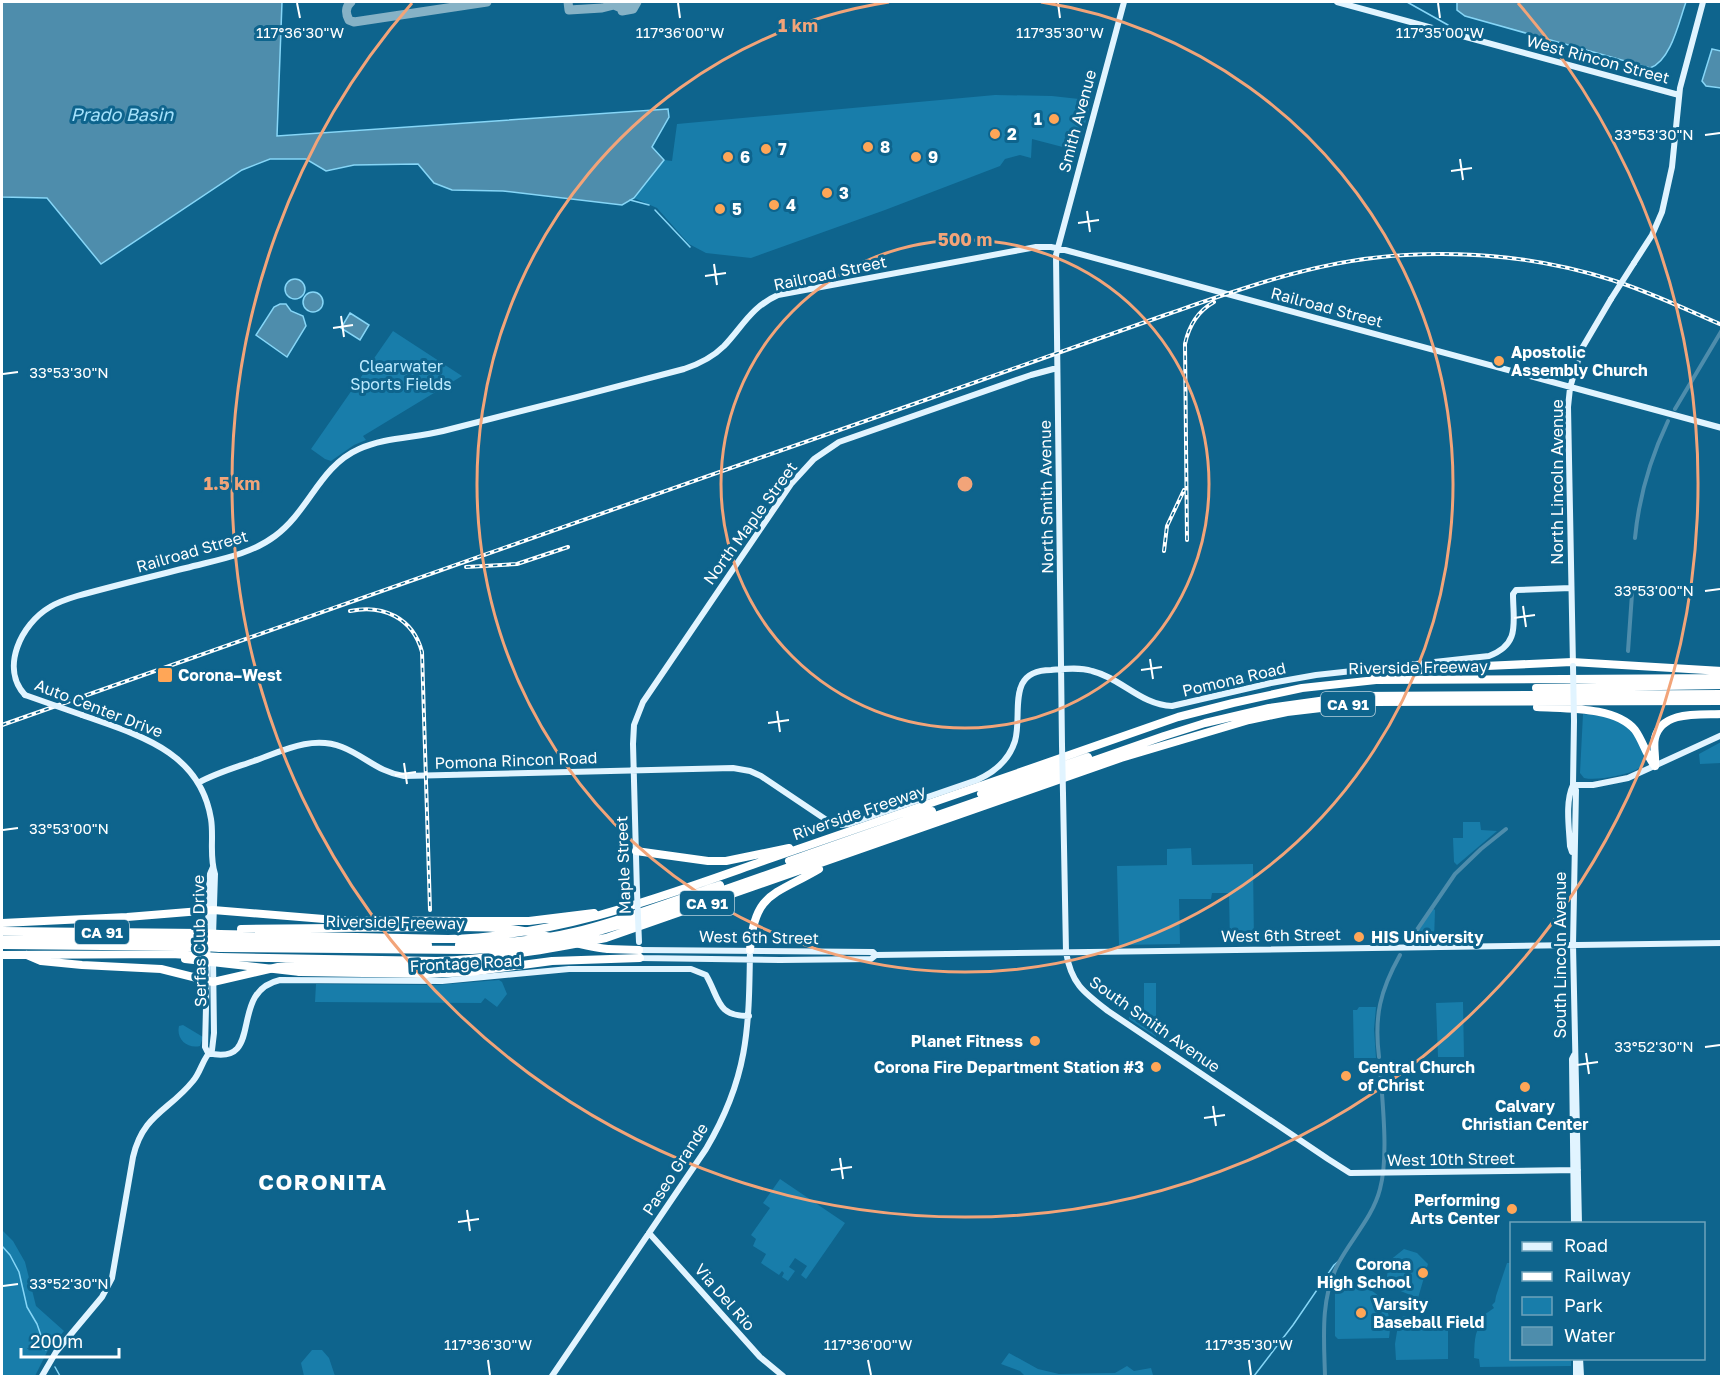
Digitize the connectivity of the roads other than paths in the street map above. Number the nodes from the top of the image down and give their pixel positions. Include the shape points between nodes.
1 (1124, 2) edge
2 (1337, 2) edge
3 (1703, 4) edge
4 (1679, 95) junction
5 (1057, 248) junction
6 (1057, 368) junction
7 (1570, 388) junction
8 (1722, 429) edge
9 (1571, 588) junction
10 (1573, 664) junction
11 (1062, 669) junction
12 (1722, 670) edge
13 (9, 671) joint
14 (1722, 678) edge
15 (1722, 685) edge
16 (1302, 688) junction
17 (1574, 693) joint
18 (1722, 694) edge
19 (1722, 701) edge
20 (1525, 702) junction
21 (1722, 714) edge
22 (1722, 735) edge
23 (1062, 746) joint
24 (1655, 766) junction
25 (634, 770) junction
26 (198, 783) junction
27 (1573, 785) junction
28 (807, 847) junction
29 (636, 851) junction
30 (835, 860) junction
31 (213, 867) joint
32 (211, 910) junction
33 (609, 914) junction
34 (2, 923) edge
35 (2, 931) edge
36 (2, 939) edge
37 (221, 942) junction
38 (1722, 943) edge
39 (202, 944) junction
40 (2, 945) edge
41 (1573, 945) junction
42 (639, 950) junction
43 (750, 950) junction
44 (1066, 952) junction
45 (526, 953) junction
46 (172, 954) junction
47 (2, 955) edge
48 (27, 955) junction
49 (876, 955) junction
50 (750, 960) junction
51 (210, 981) junction
52 (749, 1016) junction
53 (208, 1053) junction
54 (1328, 1159) joint
55 (1576, 1170) junction
56 (1574, 1222) edge
57 (1579, 1222) edge
58 (650, 1233) junction
59 (1578, 1360) edge
60 (1578, 1360) edge
61 (42, 1377) edge
62 (552, 1377) edge
63 (783, 1377) edge
64 (1576, 1377) edge
65 (1581, 1377) edge

1 - 5 main road, Smith Avenue
2 - 4 main road, West Rincon Street
3 - 4 main road, North Lincoln Avenue
4 - 7 main road, North Lincoln Avenue, bridge via 1672,167 1662,212 1652,235 1581,350
5 - 6 main road, North Smith Avenue
5 - 7 main road, Railroad Street
5 - 13 main road, Railroad Street via 1034,247 783,293 751,313 713,355 684,369 433,434 361,447 338,461 295,518 261,545 51,606 29,623 14,644
6 - 11 main road, North Smith Avenue
6 - 25 main road, North Maple Street via 853,436 809,464 789,487 643,702 633,732
7 - 8 main road, Railroad Street
7 - 9 main road, North Lincoln Avenue
9 - 10 main road, North Lincoln Avenue
9 - 11 main road, Pomona Road via 1516,590 1511,640 1489,656 1271,682 1178,705 1156,704 1092,670
10 - 12 highway
10 - 16 highway via 1408,671
10 - 17 main road, North Lincoln Avenue, bridge
11 - 23 main road, North Smith Avenue
11 - 25 main road, Pomona Road via 1042,670 1023,682 1017,697 1014,744 994,771 849,824 828,821 746,770
13 - 26 main road, Auto Center Drive, bridge via 25,695 153,742 183,763
14 - 16 highway, Riverside Freeway / CA 91 via 1376,680
15 - 37 highway via 1355,691 1270,702 1176,726 572,933 460,945
16 - 28 highway, Riverside Freeway / CA 91 via 1178,717
17 - 27 main road, South Lincoln Avenue, bridge
18 - 37 highway via 1355,696 1269,708 1164,736 579,937 454,951
19 - 20 highway, Riverside Freeway / CA 91
20 - 24 highway via 1536,707 1615,716 1634,729
20 - 30 highway, Riverside Freeway / CA 91 via 1355,703 1249,720 1121,758
21 - 24 highway via 1678,716 1663,724 1655,738
22 - 24 main road
23 - 44 main road, South Smith Avenue, bridge
24 - 27 main road via 1621,780
25 - 26 main road, Pomona Rincon Road via 404,776 380,770 343,747 314,742 293,746
25 - 29 main road, Maple Street
26 - 31 main road, Auto Center Drive via 211,818
27 - 41 main road, South Lincoln Avenue via 1569,792
28 - 29 highway via 726,861
28 - 33 highway, Riverside Freeway / CA 91
29 - 42 main road, Maple Street, bridge
30 - 43 highway via 766,900 754,921
30 - 45 highway, Riverside Freeway / CA 91 via 606,938
31 - 32 main road, Serfas Club Drive
32 - 33 highway via 336,920 529,921
32 - 34 highway
32 - 51 main road, Serfas Club Drive
33 - 37 highway, Riverside Freeway / CA 91 via 478,939
35 - 39 highway, Riverside Freeway / CA 91
36 - 39 highway
37 - 39 highway, Riverside Freeway / CA 91, bridge
37 - 39 highway, bridge
37 - 42 highway, bridge via 237,929 504,928 586,946
37 - 45 highway, Riverside Freeway / CA 91 via 437,961
38 - 41 main road, West 6th Street
39 - 40 highway
39 - 46 highway, Riverside Freeway / CA 91
41 - 44 main road, West 6th Street
41 - 55 main road, South Lincoln Avenue
42 - 43 main road, West 6th Street
42 - 46 highway, bridge via 427,974 300,972 185,959
42 - 50 main road, West 6th Street
43 - 49 main road, West 6th Street
43 - 50 main road, Paseo Grande
44 - 49 main road, West 6th Street
44 - 54 main road, South Smith Avenue via 1074,980 1086,994
45 - 51 highway via 507,961 452,966 294,966
46 - 48 highway, Riverside Freeway / CA 91
47 - 48 highway, Riverside Freeway / CA 91
48 - 51 highway via 41,961 161,969
49 - 50 main road, West 6th Street via 859,959
50 - 52 main road, Paseo Grande
51 - 53 main road, Serfas Club Drive via 205,1047
52 - 53 main road, Frontage Road via 736,1016 722,1009 706,975 691,969 569,969 442,981 280,980 256,993 248,1010 243,1041 237,1048 223,1056
52 - 58 main road, Paseo Grande via 742,1066 725,1114
53 - 61 main road via 192,1082 154,1115 139,1138 112,1278 102,1297 56,1352
54 - 55 main road, West 10th Street via 1350,1173
55 - 56 main road, South Lincoln Avenue
55 - 57 main road, South Lincoln Avenue
58 - 62 main road, Paseo Grande
58 - 63 main road, Via Del Rio via 760,1357
59 - 64 main road
60 - 65 main road

